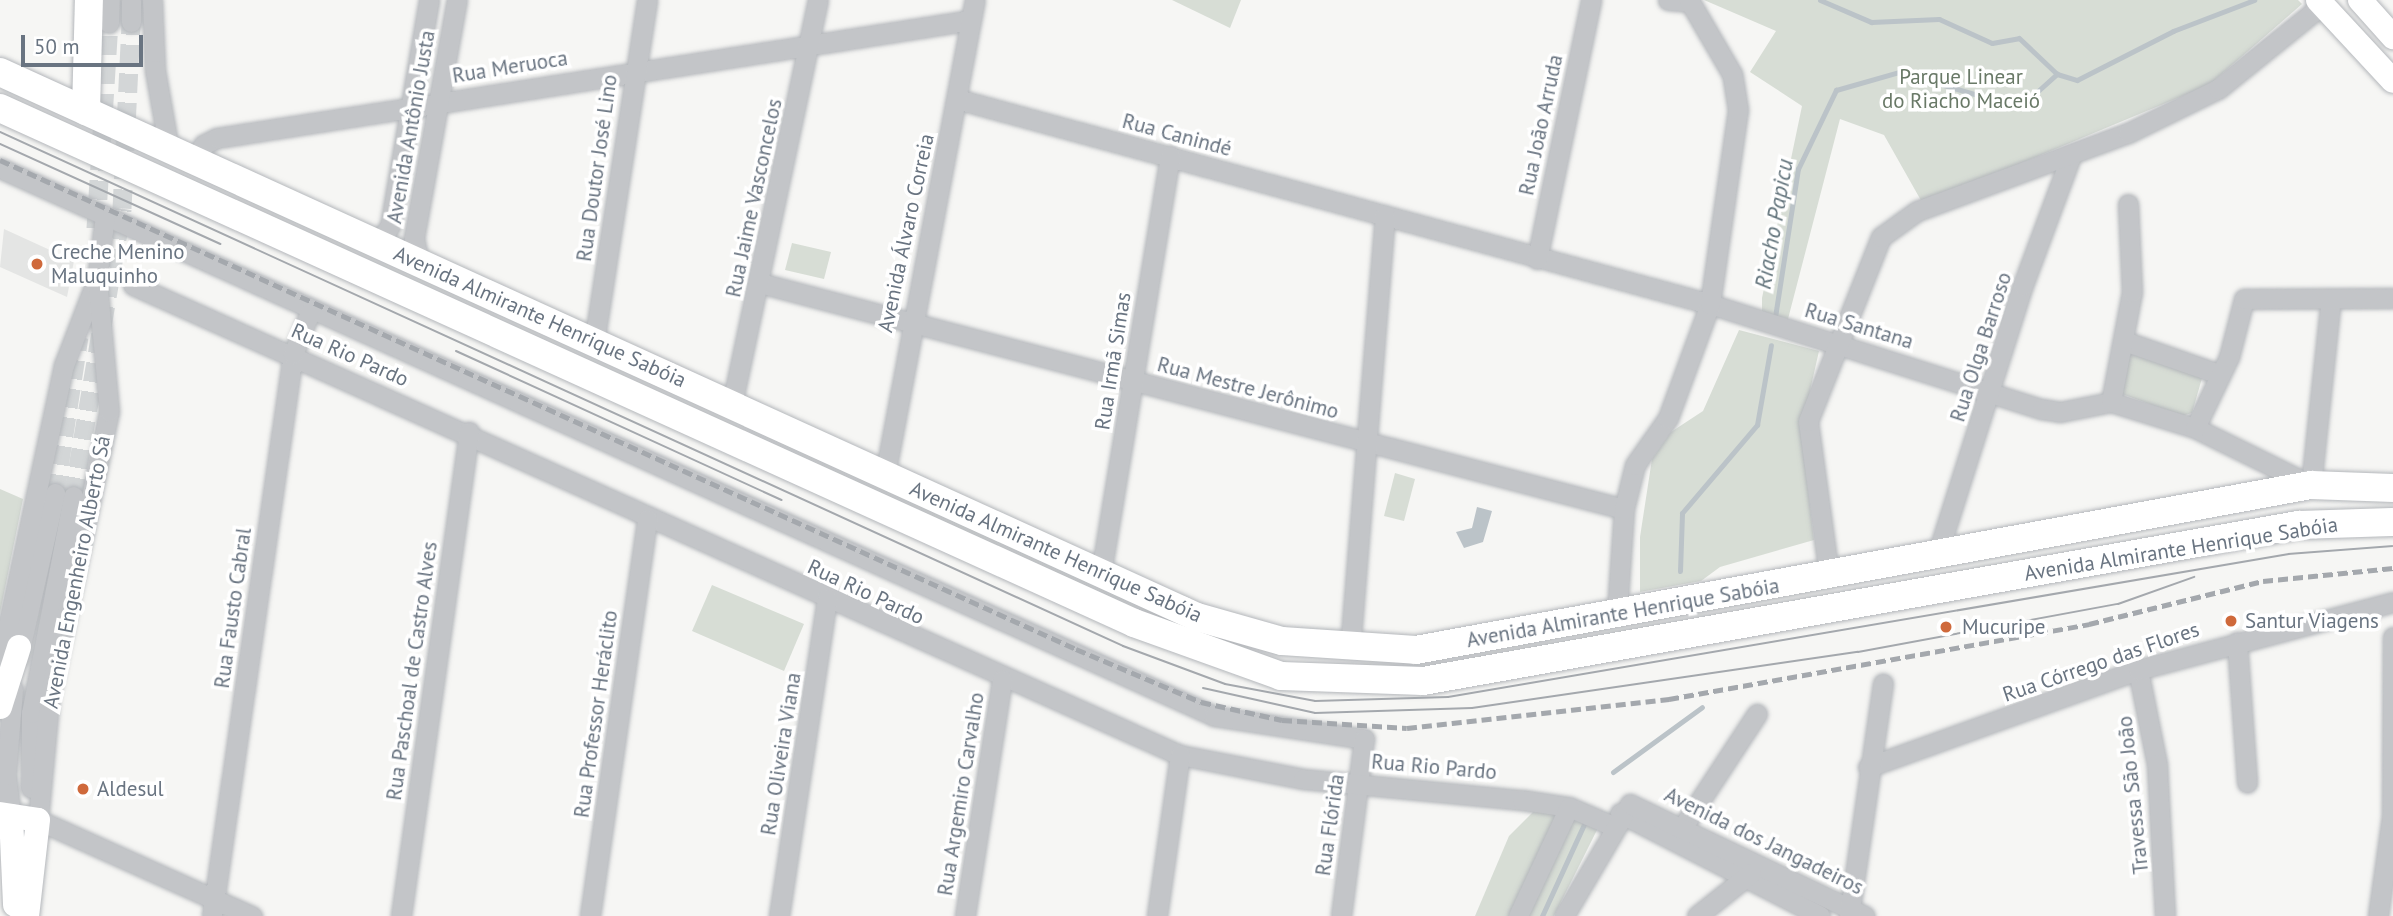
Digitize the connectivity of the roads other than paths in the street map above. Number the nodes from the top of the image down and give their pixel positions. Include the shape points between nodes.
1 (89, 0) edge
2 (110, 0) edge
3 (131, 0) edge
4 (152, 0) edge
5 (429, 0) edge
6 (457, 0) edge
7 (647, 0) edge
8 (818, 0) edge
9 (975, 0) edge
10 (1591, 0) edge
11 (1668, 0) edge
12 (2360, 0) edge
13 (1689, 1) edge
14 (2320, 2) edge
15 (971, 20) junction
16 (131, 22) tunnel mouth
17 (109, 23) tunnel mouth
18 (2393, 37) edge
19 (809, 44) junction
20 (635, 69) junction
21 (0, 72) edge
22 (2393, 81) edge
23 (957, 99) junction
24 (439, 102) junction
25 (409, 107) junction
26 (0, 108) edge
27 (86, 111) junction
28 (169, 149) junction
29 (1170, 156) junction
30 (2071, 156) junction
31 (198, 163) junction
32 (0, 168) edge
33 (2128, 204) dead end
34 (1385, 215) junction
35 (106, 216) junction
36 (378, 243) junction
37 (1537, 259) junction
38 (419, 261) junction
39 (97, 279) junction
40 (760, 283) junction
41 (132, 285) dead end
42 (2393, 298) edge
43 (2331, 299) junction
44 (1710, 304) junction
45 (311, 310) junction
46 (82, 316) junction
47 (909, 322) junction
48 (103, 324) junction
49 (2124, 341) junction
50 (1835, 342) junction
51 (594, 343) junction
52 (293, 354) junction
53 (2219, 374) junction
54 (1132, 381) junction
55 (1989, 394) junction
56 (2110, 402) junction
57 (732, 404) junction
58 (2195, 428) junction
59 (469, 432) junction
60 (1366, 442) junction
61 (885, 475) junction
62 (2311, 485) junction
63 (2393, 488) edge
64 (1624, 509) junction
65 (647, 519) junction
66 (2393, 522) edge
67 (1944, 554) junction
68 (1101, 573) junction
69 (1829, 575) junction
70 (827, 599) junction
71 (2393, 602) edge
72 (1617, 613) junction
73 (1541, 628) junction
74 (2393, 637) edge
75 (2237, 642) junction
76 (19, 648) junction
77 (1350, 649) junction
78 (0, 663) edge
79 (1546, 663) junction
80 (2138, 670) junction
81 (1002, 680) junction
82 (1884, 682) dead end
83 (0, 707) edge
84 (1757, 714) dead end
85 (1180, 755) junction
86 (1868, 767) junction
87 (1359, 783) junction
88 (2247, 783) dead end
89 (1575, 809) junction
90 (6, 815) edge
91 (38, 820) junction
92 (1611, 820) junction
93 (1684, 825) junction
94 (0, 851) edge
95 (1759, 864) junction
96 (1745, 880) junction
97 (213, 907) edge
98 (19, 913) edge
99 (1855, 913) edge
100 (252, 916) edge
101 (401, 916) edge
102 (590, 916) edge
103 (779, 916) edge
104 (965, 916) edge
105 (1157, 916) edge
106 (1341, 916) edge
107 (1518, 916) edge
108 (1564, 916) edge
109 (1697, 916) edge
110 (1820, 916) edge
111 (2165, 916) edge
112 (2378, 916) edge

1 - 27 highway
2 - 17 street
3 - 16 street
4 - 28 street via 155,70
5 - 25 street, Avenida Antônio Justa
6 - 24 street, Avenida Antônio Justa
7 - 20 street, Rua Doutor José Lino
8 - 19 street, Rua Jaime Vasconcelos
9 - 15 street, Avenida Álvaro Correia
10 - 37 street, Rua João Arruda
11 - 13 street
12 - 18 main road
13 - 44 street via 1738,93
14 - 22 main road
14 - 30 street via 2218,89
15 - 19 street, Rua Meruoca
15 - 23 street, Avenida Álvaro Correia
19 - 20 street, Rua Meruoca
19 - 40 street, Rua Jaime Vasconcelos
20 - 24 street, Rua Meruoca
20 - 51 street, Rua Doutor José Lino
21 - 27 highway, Avenida Almirante Henrique Sabóia
23 - 29 street, Rua Canindé
23 - 47 street, Avenida Álvaro Correia
24 - 25 street, Rua Meruoca
24 - 38 street, Avenida Antônio Justa via 414,238
25 - 31 street, Rua Meruoca via 210,140
25 - 36 street, Avenida Antônio Justa via 390,226
26 - 79 highway, Avenida Almirante Henrique Sabóia via 1134,623 1247,668 1351,683 1423,681
27 - 28 highway, Avenida Almirante Henrique Sabóia
28 - 31 highway, Avenida Almirante Henrique Sabóia
29 - 34 street, Rua Canindé
29 - 54 street, Rua Irmã Simas
30 - 50 street via 1897,222 1881,237
30 - 55 street, Rua Olga Barroso
31 - 36 highway, Avenida Almirante Henrique Sabóia
32 - 35 street
33 - 49 street via 2132,292
34 - 37 street, Rua Santana
34 - 60 street
35 - 39 street, Avenida Engenheiro Alberto Sá
35 - 45 street
36 - 38 highway, Avenida Almirante Henrique Sabóia
37 - 44 street, Rua Santana
38 - 51 highway, Avenida Almirante Henrique Sabóia
39 - 46 street, Avenida Engenheiro Alberto Sá
39 - 48 street, Avenida Engenheiro Alberto Sá
40 - 47 street, Rua Mestre Jerônimo
40 - 57 street, Rua Jaime Vasconcelos
41 - 52 street, Rua Rio Pardo
42 - 43 street
43 - 53 street via 2244,299
43 - 62 street
44 - 50 street, Rua Santana
44 - 64 street via 1668,418 1635,465
45 - 52 street, Rua Fausto Cabral
45 - 87 street, Rua Flórida via 1214,716 1364,739
46 - 48 street via 94,310
46 - 78 street, Avenida Engenheiro Alberto Sá via 64,365
47 - 54 street, Rua Mestre Jerônimo
47 - 61 street, Avenida Álvaro Correia
48 - 91 street, Avenida Engenheiro Alberto Sá via 110,411 50,694
49 - 53 street
49 - 56 street
50 - 55 street, Rua Santana
50 - 69 street via 1808,421
51 - 57 highway, Avenida Almirante Henrique Sabóia
52 - 59 street, Rua Rio Pardo
52 - 97 street, Rua Fausto Cabral
53 - 58 street
54 - 60 street, Rua Mestre Jerônimo
54 - 68 street, Rua Irmã Simas
55 - 56 street, Rua Santana via 2060,412
55 - 67 street, Rua Olga Barroso via 1942,540
56 - 58 street, Rua Santana
57 - 61 highway, Avenida Almirante Henrique Sabóia
58 - 62 street, Rua Santana
59 - 65 street, Rua Rio Pardo
59 - 101 street, Rua Paschoal de Castro Alves
60 - 64 street, Rua Mestre Jerônimo
60 - 77 street
61 - 68 highway, Avenida Almirante Henrique Sabóia
62 - 63 highway, Avenida Almirante Henrique Sabóia
62 - 67 highway, Avenida Almirante Henrique Sabóia
64 - 72 street
65 - 70 street, Rua Rio Pardo
65 - 102 street, Rua Professor Heráclito
66 - 79 highway, Avenida Almirante Henrique Sabóia via 2298,525
67 - 69 highway, Avenida Almirante Henrique Sabóia
68 - 77 highway, Avenida Almirante Henrique Sabóia via 1197,617 1282,641
69 - 72 highway, Avenida Almirante Henrique Sabóia
70 - 81 street, Rua Rio Pardo
70 - 103 street, Rua Oliveira Viana
71 - 75 street, Rua Córrego das Flores
72 - 73 highway, Avenida Almirante Henrique Sabóia
73 - 77 highway, Avenida Almirante Henrique Sabóia via 1416,650
73 - 79 highway
74 - 112 street via 2392,817
75 - 80 street, Rua Córrego das Flores
75 - 88 street
76 - 83 main road
76 - 90 street, Avenida Engenheiro Alberto Sá
76 - 91 street, Avenida Engenheiro Alberto Sá via 64,495 31,713 30,785
80 - 86 street, Rua Córrego das Flores
80 - 111 street, Travessa São João via 2157,764
81 - 85 street, Rua Rio Pardo
81 - 104 street, Rua Argemiro Carvalho
82 - 86 street
84 - 93 street
85 - 87 street, Rua Rio Pardo via 1243,771
85 - 105 street
86 - 99 street
87 - 89 street, Rua Rio Pardo
87 - 106 street, Rua Flórida
89 - 92 street, Rua Rio Pardo
89 - 107 street
90 - 91 main road
90 - 98 main road, Avenida Engenheiro Alberto Sá
91 - 97 street
91 - 98 main road, Avenida Engenheiro Alberto Sá
92 - 93 street, Avenida dos Jangadeiros via 1636,805
92 - 96 street, Avenida dos Jangadeiros
92 - 108 street
93 - 95 street, Avenida dos Jangadeiros
94 - 98 main road
95 - 96 street
95 - 99 street, Avenida dos Jangadeiros
96 - 109 street
96 - 110 street, Avenida dos Jangadeiros
97 - 100 street

